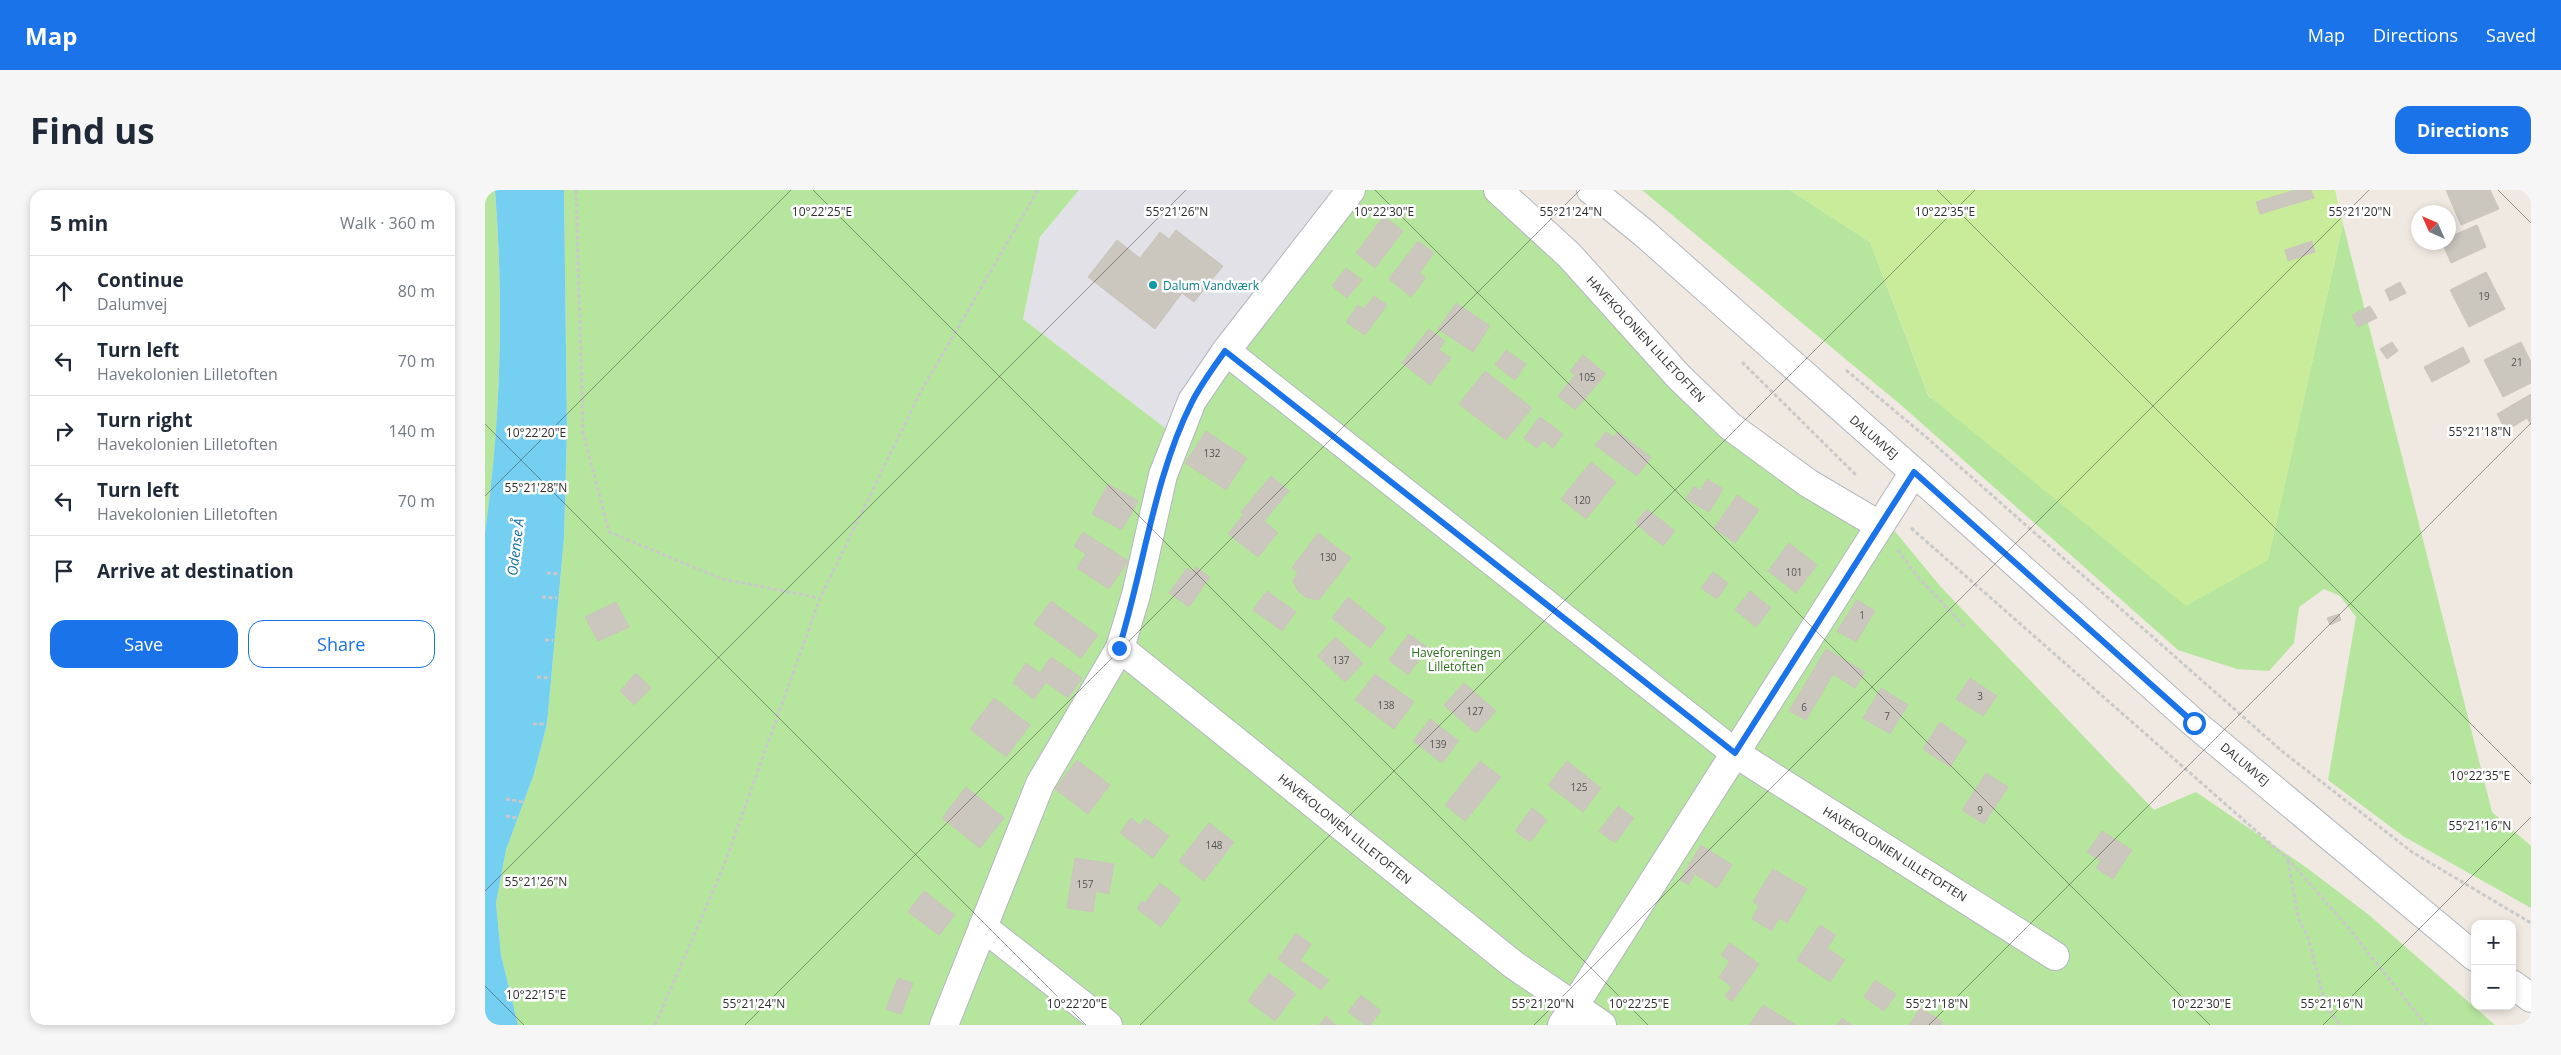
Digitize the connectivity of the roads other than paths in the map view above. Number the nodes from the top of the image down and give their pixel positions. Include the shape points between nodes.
1 (1351, 190) edge
2 (1498, 190) edge
3 (1591, 190) edge
4 (1225, 351) junction
5 (1914, 472) junction
6 (1885, 517) junction
7 (1119, 648) junction
8 (1735, 753) junction
9 (983, 927) junction
10 (2471, 954) edge
11 (2055, 956) dead end
12 (2516, 987) edge
13 (2531, 998) edge
14 (1567, 1016) edge
15 (944, 1025) edge
16 (1108, 1025) edge
17 (1602, 1025) edge

1 - 4 street
2 - 6 street, HAVEKOLONIEN LILLETOFTEN via 1569,255 1679,377 1730,426 1808,483
3 - 5 street, DALUMVEJ
4 - 7 street via 1192,401 1163,475 1136,594
4 - 8 street, HAVEKOLONIEN LILLETOFTEN
5 - 6 street
5 - 10 street, DALUMVEJ via 2194,723
6 - 8 street
7 - 9 street via 1040,784
7 - 14 street, HAVEKOLONIEN LILLETOFTEN via 1514,965
8 - 11 street, HAVEKOLONIEN LILLETOFTEN
8 - 14 street
9 - 15 street
9 - 16 street
12 - 13 street
14 - 17 street, HAVEKOLONIEN LILLETOFTEN

